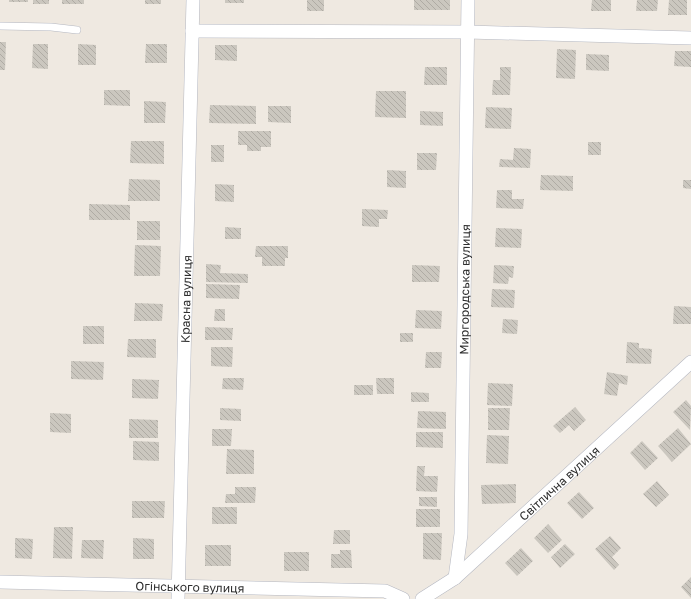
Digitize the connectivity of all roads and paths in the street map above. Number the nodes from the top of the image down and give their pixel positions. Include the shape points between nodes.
1 (193, 0) edge
2 (468, 0) edge
3 (0, 26) edge
4 (77, 30) dead end
5 (192, 31) junction
6 (468, 32) junction
7 (691, 38) edge
8 (691, 362) edge
9 (455, 578) junction
10 (0, 582) edge
11 (178, 593) edge
12 (403, 599) edge
13 (422, 599) edge

1 - 5 street, Красна вулиця
2 - 6 street, Миргородська вулиця
3 - 4 lane
5 - 6 street
5 - 11 street, Красна вулиця
6 - 7 street
6 - 9 street, Миргородська вулиця via 461,534
8 - 9 street, Світлична вулиця
9 - 13 street, Світлична вулиця
10 - 11 street, Огінського вулиця
11 - 12 street, Огінського вулиця via 385,591

